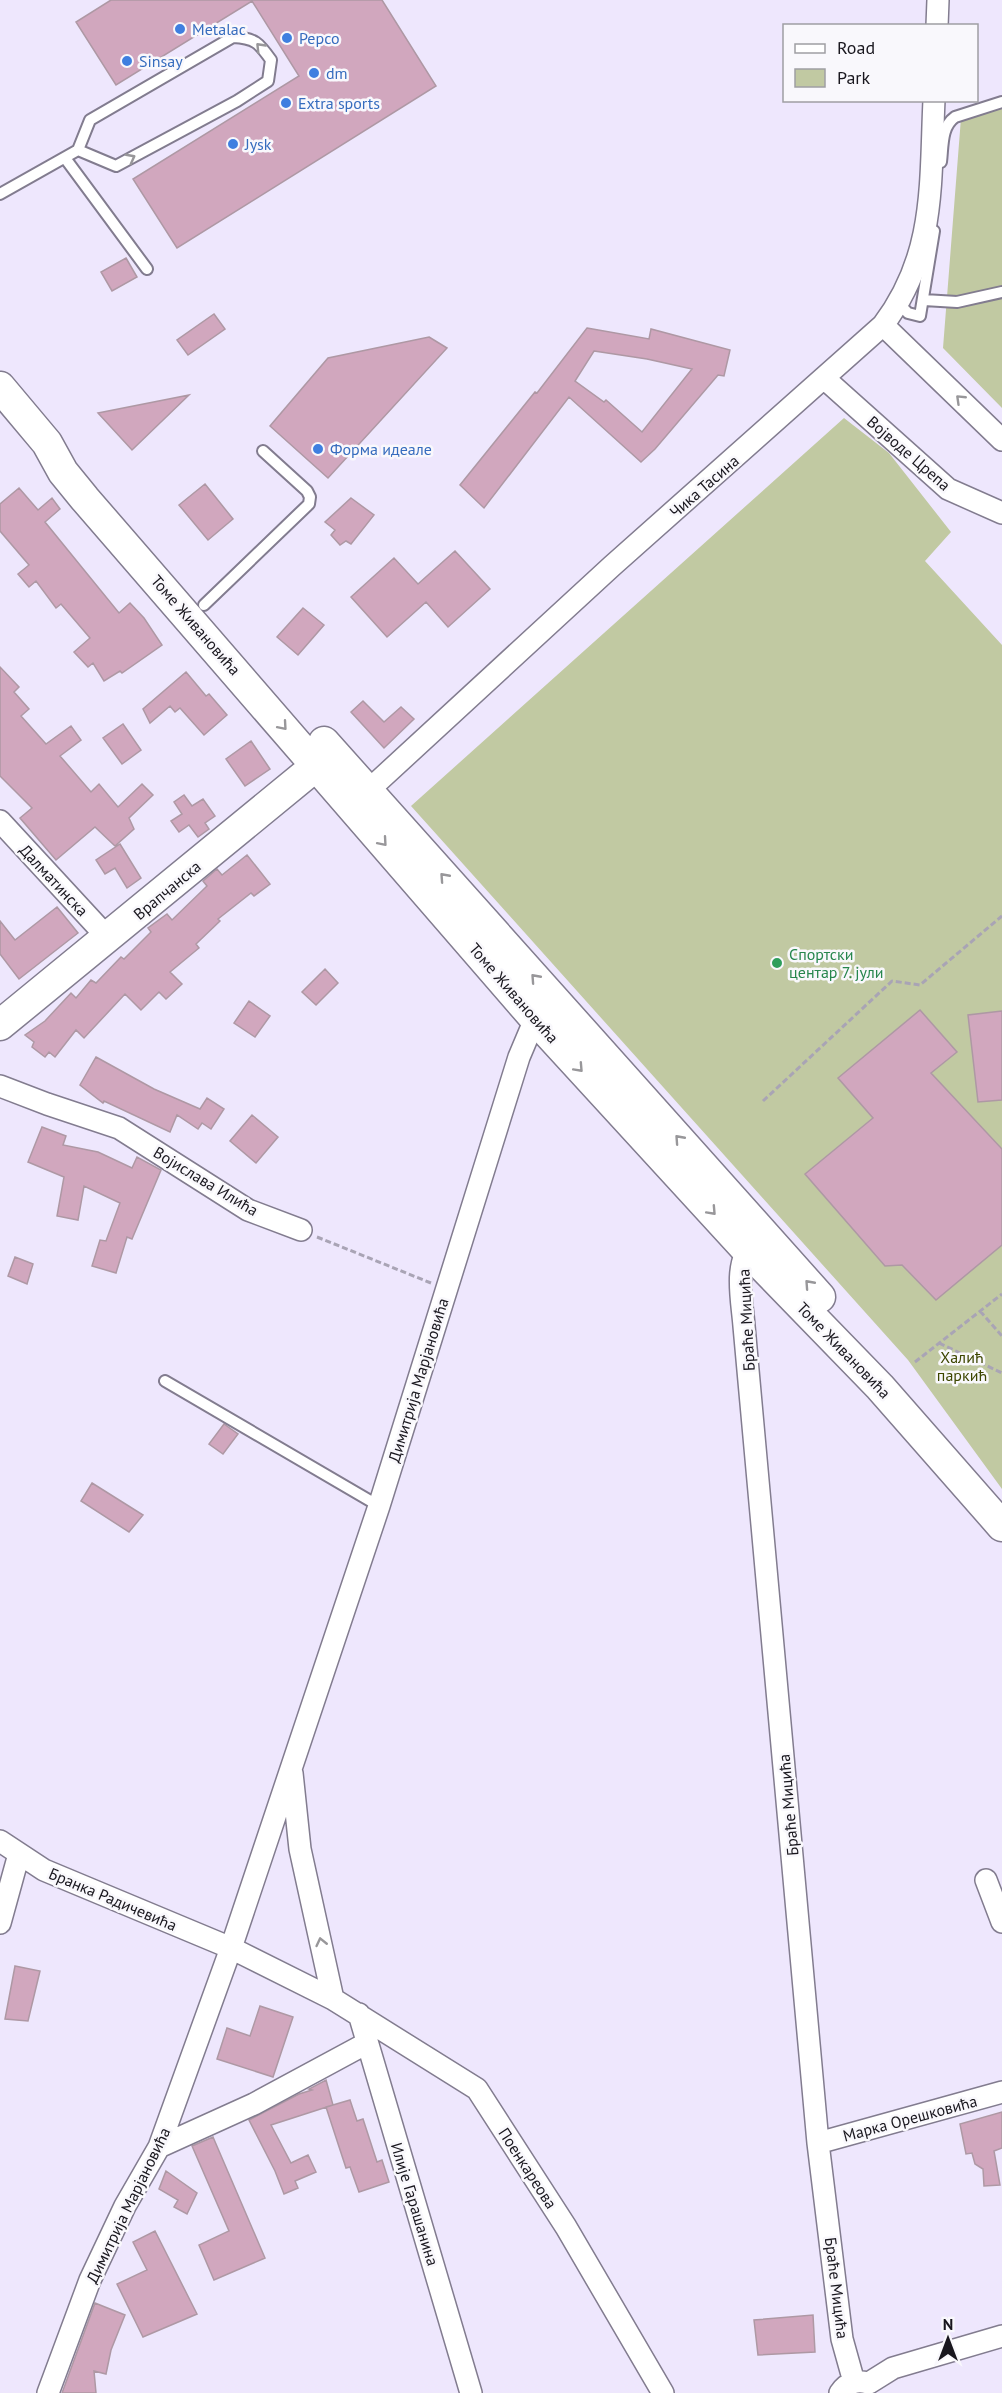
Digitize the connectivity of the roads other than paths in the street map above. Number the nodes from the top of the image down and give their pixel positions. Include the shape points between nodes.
1 (938, 0) edge
2 (937, 24) edge
3 (934, 102) edge
4 (1002, 102) edge
5 (78, 150) junction
6 (64, 158) junction
7 (0, 194) edge
8 (147, 269) dead end
9 (1002, 292) edge
10 (924, 300) junction
11 (899, 304) junction
12 (883, 325) junction
13 (825, 379) junction
14 (3, 396) edge
15 (1002, 440) edge
16 (46, 443) junction
17 (263, 451) dead end
18 (1002, 513) edge
19 (204, 605) junction
20 (325, 759) junction
21 (360, 798) junction
22 (0, 820) edge
23 (108, 938) junction
24 (547, 1012) junction
25 (0, 1025) edge
26 (0, 1086) edge
27 (301, 1230) road end
28 (754, 1240) junction
29 (165, 1381) dead end
30 (1002, 1500) edge
31 (379, 1506) junction
32 (1002, 1526) edge
33 (292, 1766) junction
34 (0, 1841) edge
35 (20, 1854) junction
36 (986, 1881) dead end
37 (1002, 1922) edge
38 (0, 1923) edge
39 (231, 1948) junction
40 (333, 1999) junction
41 (359, 2014) junction
42 (368, 2043) junction
43 (1002, 2092) edge
44 (818, 2143) junction
45 (159, 2147) junction
46 (1002, 2336) edge
47 (861, 2388) edge
48 (48, 2393) edge
49 (471, 2393) edge
50 (663, 2393) edge

1 - 2 street
3 - 11 street, Чика Тасина via 924,239
4 - 10 lane via 948,122
5 -> 5 lane via 116,166 268,81 271,60 250,38 233,37 90,120
5 - 6 lane
6 - 7 lane
6 - 8 lane
9 - 10 lane via 957,302
10 - 11 lane via 921,316 908,313
11 - 12 street, Чика Тасина
12 - 13 street, Чика Тасина
15 -> 12 street
13 - 18 street, Војводе Црепа via 948,489
13 - 21 street, Чика Тасина via 612,566
14 - 16 main road, Томе Живановића
16 - 19 main road, Томе Живановића via 99,486
16 -> 20 main road, Томе Живановића via 85,499
17 - 19 lane via 307,490 309,504
19 - 20 main road, Томе Живановића
20 - 21 main road, Томе Живановића
20 - 23 main road, Врапчанска
21 - 24 main road, Томе Живановића
22 - 23 street, Далматинска
23 - 25 main road, Врапчанска
24 - 28 main road, Томе Живановића
24 - 31 street, Димитрија Марјановића via 530,1031 519,1057
26 - 27 street, Војислава Илића via 119,1128 248,1210
30 -> 28 main road, Томе Живановића
28 - 32 main road, Томе Живановића
28 - 44 street, Браће Мицића via 742,1262 741,1290
29 - 31 lane
31 - 33 street, Димитрија Марјановића
33 - 39 street, Димитрија Марјановића
40 -> 33 street, Димитрија Марјановића via 300,1849
34 - 35 street, Бранка Радичевића
35 - 38 street
35 - 39 street, Бранка Радичевића via 44,1870
36 - 37 street
39 - 40 street
39 - 45 street, Димитрија Марјановића
40 - 41 street, Поенкареова
41 - 42 street, Илије Гарашанина
41 - 50 street, Поенкареова via 477,2088 566,2227
42 - 45 street via 254,2104
42 - 49 street, Илије Гарашанина
43 - 44 street, Марка Орешковића
44 - 47 street, Браће Мицића via 842,2339
45 - 48 street, Димитрија Марјановића via 125,2206 90,2280
46 - 47 street via 893,2368

